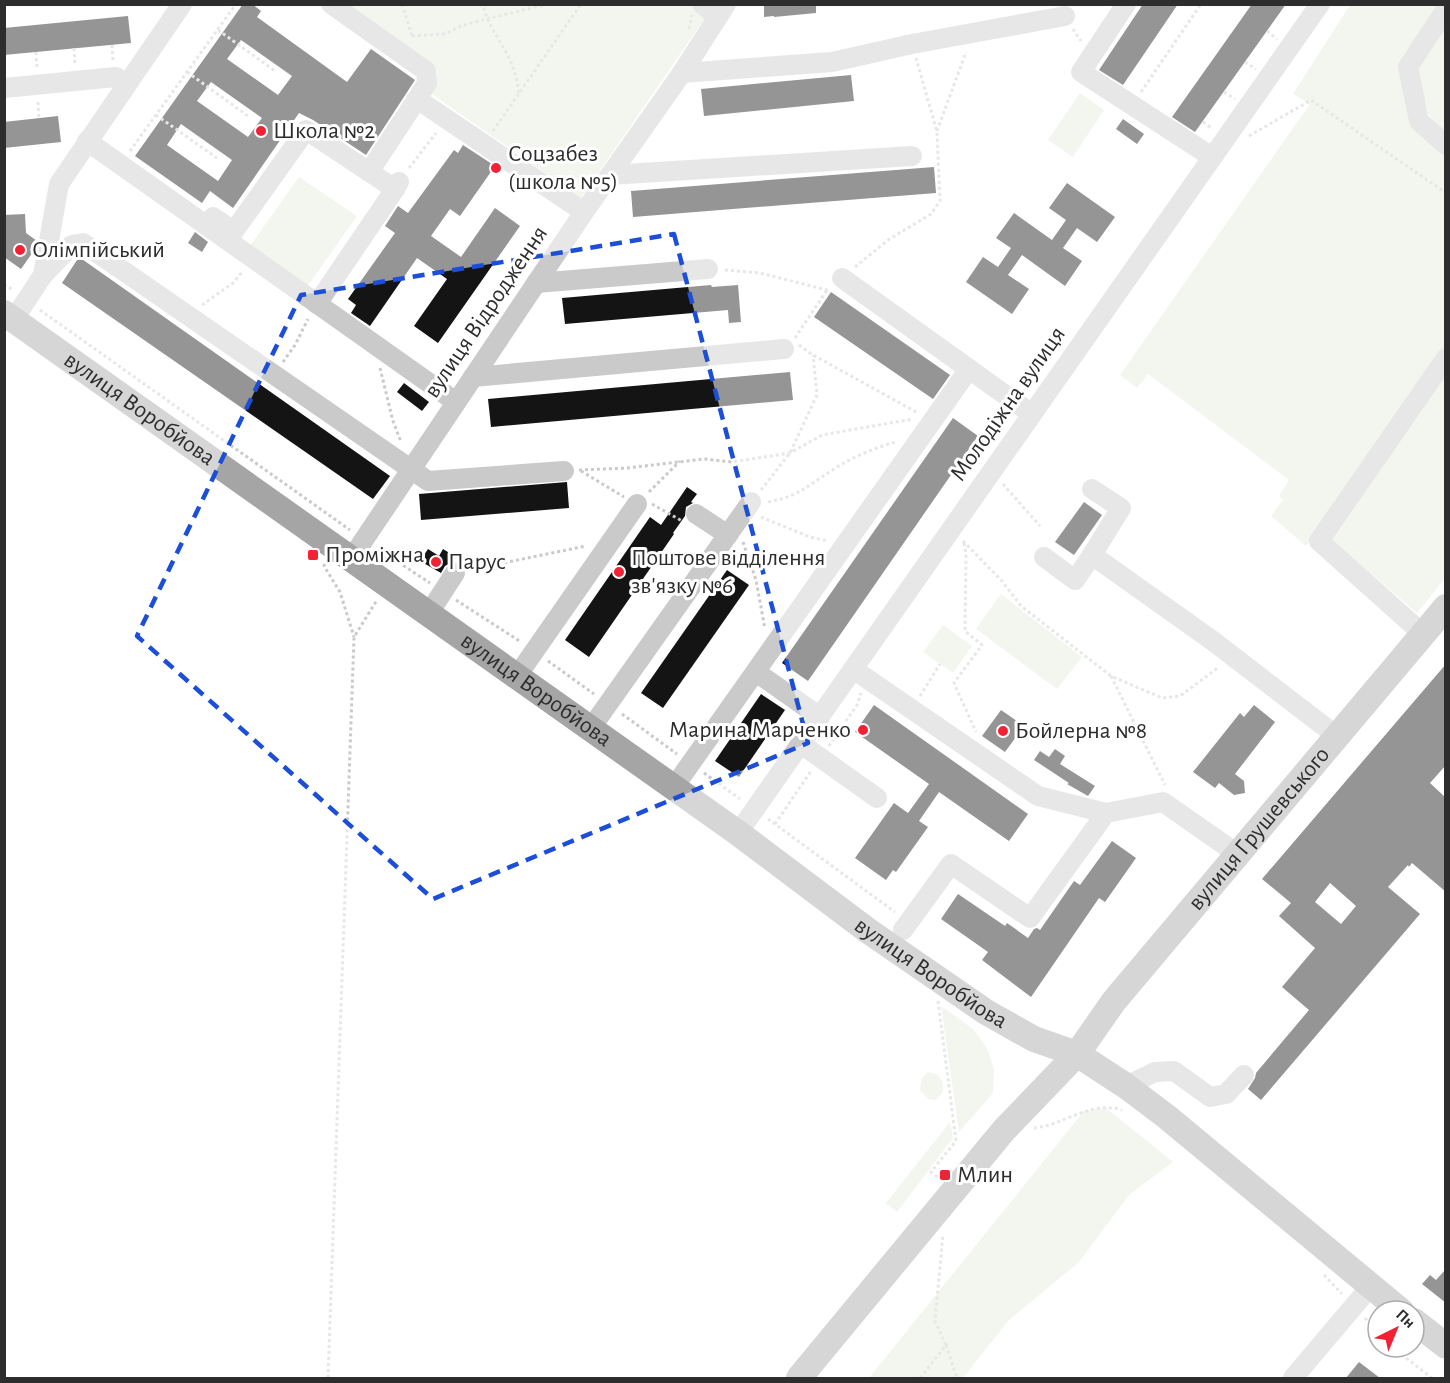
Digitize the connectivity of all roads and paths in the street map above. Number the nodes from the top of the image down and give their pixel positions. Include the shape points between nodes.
1 (182, 4) edge
2 (236, 4) edge
3 (331, 4) edge
4 (402, 4) edge
5 (479, 4) edge
6 (549, 4) edge
7 (582, 4) edge
8 (1126, 4) edge
9 (1201, 4) edge
10 (1320, 4) edge
11 (715, 9) edge
12 (1446, 9) edge
13 (1065, 16) dead end
14 (486, 19) junction
15 (218, 30) junction
16 (1267, 31) dead end
17 (972, 33) junction
18 (412, 36) junction
19 (1277, 39) dead end
20 (415, 44) dead end
21 (912, 44) junction
22 (1245, 62) dead end
23 (1256, 69) dead end
24 (275, 71) dead end
25 (187, 72) junction
26 (682, 73) junction
27 (126, 84) junction
28 (4, 88) edge
29 (1224, 92) dead end
30 (519, 93) junction
31 (417, 99) junction
32 (1235, 99) dead end
33 (1132, 105) junction
34 (156, 115) junction
35 (248, 116) dead end
36 (446, 118) junction
37 (1203, 122) dead end
38 (1214, 129) dead end
39 (937, 132) junction
40 (1242, 140) dead end
41 (87, 141) junction
42 (484, 144) junction
43 (1446, 145) edge
44 (912, 156) dead end
45 (117, 157) junction
46 (1212, 157) junction
47 (217, 158) dead end
48 (369, 172) junction
49 (610, 175) junction
50 (397, 186) junction
51 (1446, 193) edge
52 (584, 212) junction
53 (252, 259) junction
54 (708, 269) joint
55 (43, 275) junction
56 (536, 283) junction
57 (4, 284) edge
58 (835, 284) junction
59 (317, 304) junction
60 (15, 311) edge
61 (189, 316) junction
62 (370, 341) junction
63 (784, 349) dead end
64 (813, 356) junction
65 (1446, 358) edge
66 (969, 369) junction
67 (274, 374) junction
68 (473, 377) junction
69 (456, 402) junction
70 (1032, 414) junction
71 (933, 421) junction
72 (919, 440) junction
73 (790, 453) junction
74 (680, 461) junction
75 (412, 469) junction
76 (571, 470) junction
77 (1003, 484) dead end
78 (1092, 489) dead end
79 (637, 504) junction
80 (696, 514) joint
81 (742, 515) junction
82 (1040, 526) dead end
83 (956, 537) junction
84 (611, 540) junction
85 (845, 545) junction
86 (358, 550) junction
87 (1092, 555) junction
88 (1044, 558) dead end
89 (324, 567) dead end
90 (393, 573) junction
91 (455, 573) joint
92 (444, 592) junction
93 (1446, 607) edge
94 (429, 613) junction
95 (1424, 633) junction
96 (354, 638) junction
97 (534, 651) junction
98 (770, 651) junction
99 (1233, 656) junction
100 (940, 664) dead end
101 (854, 669) junction
102 (756, 672) junction
103 (1111, 675) junction
104 (518, 676) junction
105 (608, 704) junction
106 (912, 709) junction
107 (820, 717) junction
108 (591, 728) junction
109 (1338, 736) junction
110 (801, 744) junction
111 (966, 747) junction
112 (691, 764) junction
113 (674, 787) junction
114 (877, 798) dead end
115 (1163, 802) junction
116 (755, 809) junction
117 (1106, 813) junction
118 (738, 833) junction
119 (1236, 853) junction
120 (867, 930) junction
121 (903, 930) junction
122 (925, 969) junction
123 (1077, 1054) junction
124 (1244, 1075) dead end
125 (1124, 1098) junction
126 (1033, 1128) dead end
127 (941, 1180) dead end
128 (941, 1209) junction
129 (1370, 1287) junction
130 (1386, 1299) edge
131 (1426, 1330) edge
132 (946, 1345) junction
133 (1446, 1346) edge
134 (1407, 1359) edge
135 (328, 1378) edge
136 (799, 1378) edge
137 (920, 1378) edge
138 (957, 1378) edge
139 (1293, 1378) edge
140 (1432, 1378) edge

1 - 27 street
2 - 15 path
3 - 31 street via 426,71 427,83
4 - 18 path
5 - 14 path
6 - 14 path
7 - 30 path
8 - 33 street via 1081,72
9 - 33 path
10 - 46 street, Молодіжна вулиця
11 - 26 street, вулиця Відродження
12 - 43 street via 1408,67 1419,121
13 - 17 street
14 - 18 path via 445,34
14 - 30 path via 508,56
15 - 24 path
15 - 25 path
16 - 19 path
17 - 21 street
17 - 39 path
18 - 20 path
21 - 26 street via 832,62
21 - 39 path
22 - 23 path
25 - 34 path
25 - 35 path
26 - 49 street, вулиця Відродження
27 - 28 street via 116,77
27 - 41 street
29 - 32 path
30 - 42 path
31 - 36 street
31 - 48 street
33 - 46 street
34 - 45 path
34 - 47 path
36 - 42 street
36 - 50 path
37 - 38 path
39 - 58 path via 940,201 930,214 888,240
40 - 51 path via 1311,100
41 - 45 street
41 - 55 street via 59,184
42 - 52 street
44 - 49 street
45 - 48 street via 234,231 306,130
45 - 53 street
46 - 70 street, Молодіжна вулиця
48 - 50 street
49 - 52 street, вулиця Відродження
50 - 59 street
52 - 56 street, вулиця Відродження
53 - 59 street
53 - 61 path via 234,283
54 - 56 street
54 - 58 path
55 - 60 street
55 - 61 street via 72,245 84,243
56 - 68 street, вулиця Відродження
57 - 60 path
58 - 64 path via 793,340
58 - 66 street
59 - 62 street
59 - 67 path
60 - 86 main road, вулиця Воробйова
60 - 86 path
61 - 67 street
62 - 69 street
62 - 75 path via 393,421
63 - 68 street
64 - 71 path
64 - 73 path via 817,395
65 - 95 street via 1319,541
66 - 70 street
66 - 71 street
67 - 75 street
68 - 69 street, вулиця Відродження
69 - 75 street, вулиця Відродження
70 - 83 street, Молодіжна вулиця
71 - 72 street
71 - 73 path via 912,419 822,435
72 - 81 path via 886,445 832,470 798,494
72 - 85 street
73 - 74 path via 732,462
73 - 81 path
74 - 76 path
74 - 79 path
75 - 76 street via 428,481
75 - 86 street, вулиця Відродження
76 - 79 path
77 - 82 path
78 - 87 street via 1121,508
79 - 80 path via 650,502 681,522
79 - 84 street
80 - 81 street
81 - 85 path
81 - 98 path via 742,537 756,580
81 - 105 street
83 - 101 street, Молодіжна вулиця
83 - 103 path via 1002,581 1021,606
83 - 111 path via 966,553 965,631 982,645 954,683 976,732
84 - 91 path
84 - 97 street
85 - 98 street
86 - 90 main road, вулиця Воробйова
86 - 90 path
87 - 88 street via 1075,580
87 - 99 street
89 - 96 path via 340,592
90 - 92 path
90 - 94 main road, вулиця Воробйова
90 - 96 path
91 - 92 street
92 - 94 street
92 - 97 path
93 - 95 main road, вулиця Грушевського
94 - 104 main road, вулиця Воробйова
95 - 109 main road, вулиця Грушевського
96 - 135 path
97 - 104 street
97 - 105 path
98 - 102 street
99 - 103 path via 1180,696 1162,698
99 - 109 street
100 - 106 path
101 - 106 street
101 - 107 street, Молодіжна вулиця
102 - 107 street
102 - 112 street
103 - 115 path via 1165,785
104 - 108 main road, вулиця Воробйова
105 - 108 street
105 - 112 path
106 - 111 street
107 - 110 street, Молодіжна вулиця
108 - 113 main road, вулиця Воробйова
109 - 119 main road, вулиця Грушевського
110 - 114 street
110 - 116 street, Молодіжна вулиця
111 - 117 street via 1038,796
112 - 113 street
112 - 116 path
113 - 118 main road, вулиця Воробйова
115 - 117 street
115 - 119 street
116 - 118 street, Молодіжна вулиця
116 - 121 path via 894,910
117 - 121 street via 1029,918 951,864
118 - 120 main road, вулиця Воробйова
119 - 123 main road, вулиця Грушевського via 1114,1001
120 - 121 street via 894,924
120 - 122 main road, вулиця Воробйова
121 - 122 street
122 - 123 main road, вулиця Воробйова via 986,1012 1034,1039
122 - 127 path via 956,1141 931,1172
123 - 125 main road, вулиця Воробйова
123 - 128 main road, вулиця Грушевського via 1004,1130
124 - 125 street via 1226,1094 1210,1097 1174,1071 1155,1072
125 - 126 path via 1110,1106
125 - 129 main road, вулиця Воробйова via 1167,1117
128 - 132 path via 943,1242 935,1321
128 - 136 main road, вулиця Грушевського
129 - 130 main road, вулиця Воробйова
129 - 139 street
131 - 133 main road
132 - 137 path
132 - 138 path
134 - 140 path

